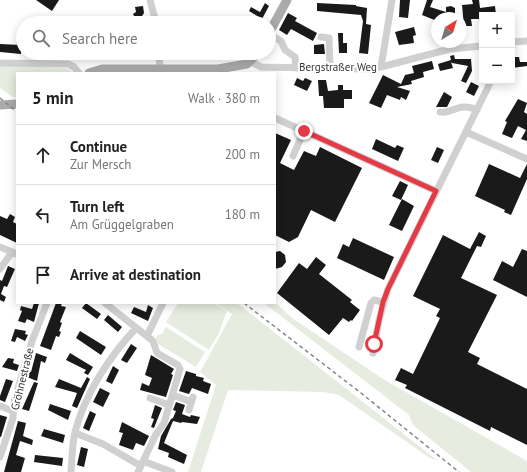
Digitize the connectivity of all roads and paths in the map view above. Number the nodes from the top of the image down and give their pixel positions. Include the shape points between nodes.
1 (150, 0) edge
2 (287, 0) edge
3 (392, 0) edge
4 (154, 16) edge
5 (276, 21) edge
6 (321, 37) dead end
7 (276, 38) edge
8 (527, 41) edge
9 (515, 42) edge
10 (479, 46) edge
11 (447, 50) joint
12 (159, 60) edge
13 (0, 62) edge
14 (251, 62) joint
15 (160, 68) junction
16 (296, 68) junction
17 (330, 68) junction
18 (381, 68) junction
19 (135, 70) edge
20 (174, 71) edge
21 (204, 71) edge
22 (218, 71) edge
23 (78, 72) edge
24 (92, 72) edge
25 (490, 84) edge
26 (16, 104) edge
27 (0, 105) edge
28 (477, 110) junction
29 (440, 112) dead end
30 (276, 118) edge
31 (304, 131) junction
32 (466, 132) junction
33 (293, 156) dead end
34 (527, 159) edge
35 (436, 191) junction
36 (0, 247) edge
37 (14, 253) edge
38 (0, 269) edge
39 (383, 302) junction
40 (48, 304) edge
41 (107, 304) edge
42 (162, 304) edge
43 (136, 328) junction
44 (147, 336) junction
45 (359, 347) dead end
46 (373, 353) dead end
47 (173, 395) junction
48 (150, 398) dead end
49 (170, 405) junction
50 (0, 406) edge
51 (189, 410) dead end
52 (13, 411) junction
53 (75, 433) junction
54 (0, 457) edge
55 (141, 466) edge
56 (71, 472) edge
57 (172, 472) edge

1 - 4 street
2 - 5 main road
3 - 18 street
6 - 17 street via 329,38
7 - 16 street via 281,41 285,50 295,57
8 - 9 street
10 - 11 street, Bergstraßer Weg
11 - 18 street, Bergstraßer Weg
12 - 15 street
13 - 23 street via 68,64
14 - 16 street, Bergstraßer Weg via 261,67
14 - 22 main road via 241,67
15 - 19 main road
15 - 20 main road
16 - 17 street, Bergstraßer Weg
17 - 18 street, Bergstraßer Weg
19 - 24 main road via 102,69
20 - 21 main road
21 - 22 main road
25 - 28 street
26 - 27 main road
28 - 29 street via 467,107 454,108 446,113
28 - 32 street
30 - 31 street
31 - 33 street
31 - 35 street
32 - 34 street
32 - 35 street
35 - 39 street
36 - 37 street
37 - 38 street
39 - 45 street via 374,300 371,303
39 - 46 street
40 - 52 street, Gröhnestraße via 32,341
41 - 43 street
42 - 44 street
43 - 44 street
43 - 53 street via 111,358 96,383
44 - 47 street via 153,341 157,353 178,365 180,369
47 - 49 street
47 - 51 street via 192,399
48 - 49 street
49 - 55 street via 164,423
50 - 52 street
52 - 54 street, Gröhnestraße
53 - 55 street via 103,444
53 - 56 street
55 - 57 street

